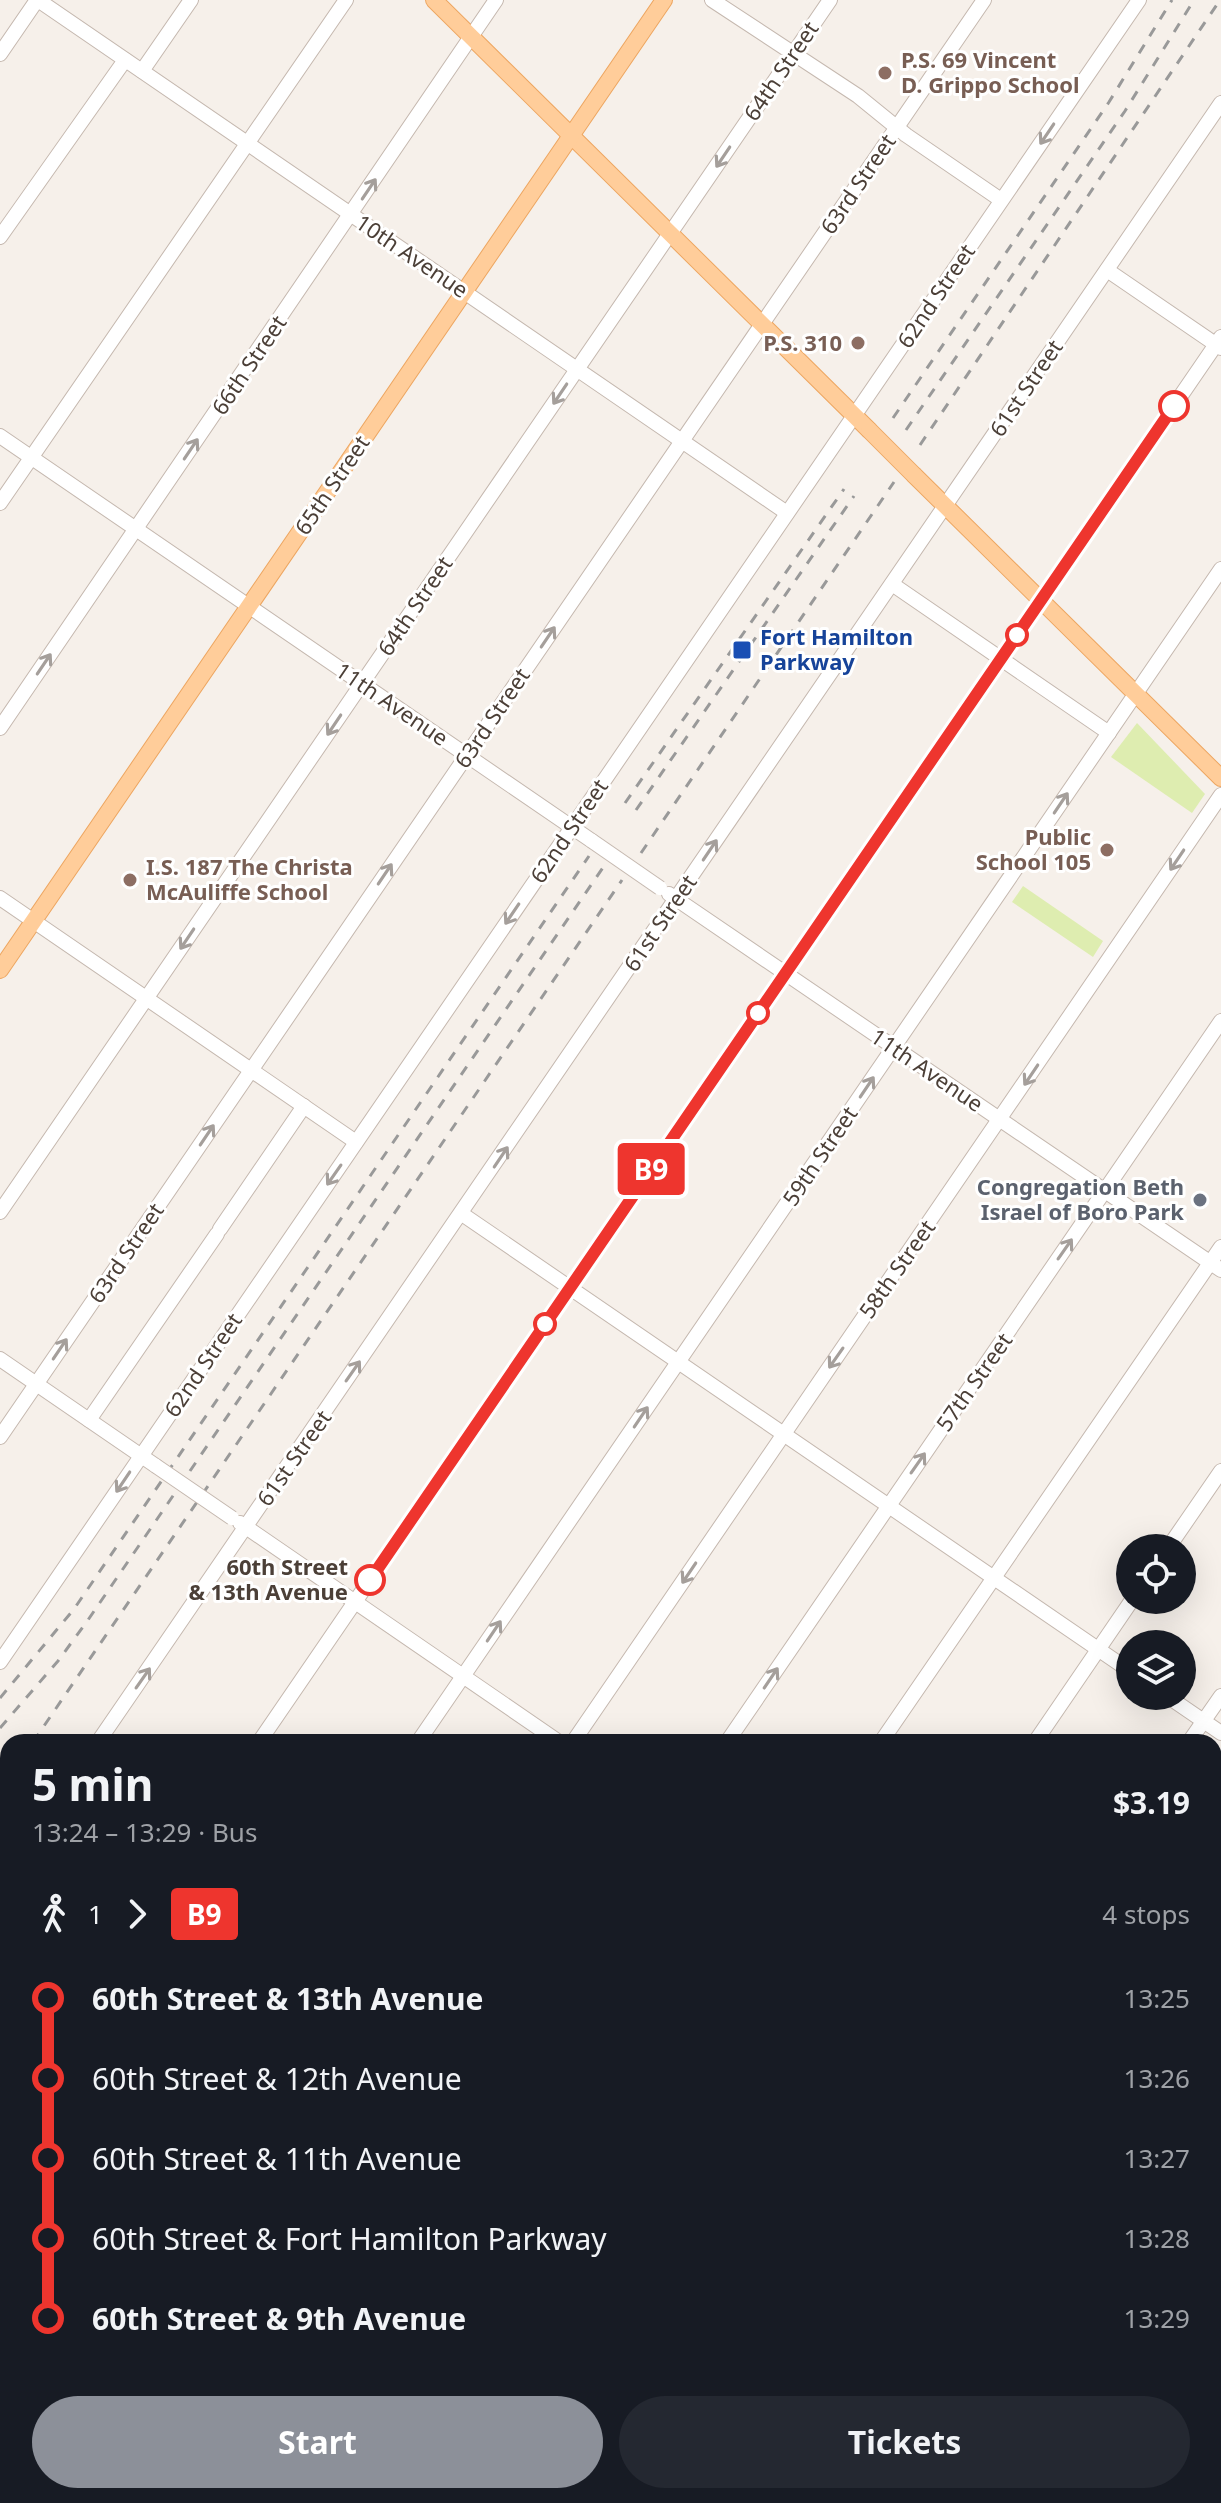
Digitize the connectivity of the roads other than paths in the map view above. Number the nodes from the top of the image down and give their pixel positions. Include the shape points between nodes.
1 (38, 0) edge
2 (191, 0) edge
3 (346, 0) edge
4 (434, 0) edge
5 (496, 0) edge
6 (664, 0) edge
7 (712, 0) edge
8 (830, 0) edge
9 (984, 0) edge
10 (1139, 0) edge
11 (472, 37) junction
12 (0, 54) edge
13 (792, 55) junction
14 (125, 60) junction
15 (142, 71) junction
16 (1221, 103) edge
17 (897, 127) junction
18 (571, 136) junction
19 (247, 143) junction
20 (1001, 200) junction
21 (352, 215) junction
22 (670, 233) junction
23 (0, 237) edge
24 (1107, 270) junction
25 (465, 292) junction
26 (762, 324) junction
27 (1219, 343) edge
28 (577, 369) junction
29 (854, 415) junction
30 (0, 436) edge
31 (682, 441) junction
32 (32, 457) junction
33 (939, 500) junction
34 (0, 503) edge
35 (787, 513) junction
36 (136, 529) junction
37 (1221, 569) edge
38 (892, 584) junction
39 (1041, 600) junction
40 (249, 606) junction
41 (1000, 659) junction
42 (362, 684) junction
43 (1136, 694) junction
44 (0, 728) edge
45 (1109, 733) junction
46 (467, 755) junction
47 (1221, 778) edge
48 (1221, 795) edge
49 (572, 827) junction
50 (0, 898) edge
51 (676, 899) junction
52 (34, 921) junction
53 (0, 970) edge
54 (785, 973) junction
55 (147, 998) junction
56 (1221, 1021) edge
57 (894, 1048) junction
58 (252, 1070) junction
59 (304, 1106) junction
60 (1000, 1119) junction
61 (356, 1142) junction
62 (1105, 1192) junction
63 (0, 1212) edge
64 (462, 1214) junction
65 (1221, 1247) edge
66 (1216, 1266) edge
67 (570, 1288) junction
68 (0, 1359) edge
69 (678, 1362) junction
70 (36, 1384) junction
71 (89, 1420) junction
72 (784, 1434) junction
73 (0, 1437) edge
74 (141, 1456) junction
75 (1221, 1471) edge
76 (888, 1506) junction
77 (246, 1528) junction
78 (1178, 1534) edge
79 (994, 1578) junction
80 (355, 1602) junction
81 (1123, 1614) edge
82 (1099, 1650) junction
83 (0, 1662) edge
84 (1116, 1662) edge
85 (463, 1676) junction
86 (1221, 1696) edge
87 (1188, 1710) edge
88 (1204, 1721) junction
89 (1221, 1733) edge
90 (104, 1734) edge
91 (264, 1734) edge
92 (423, 1734) edge
93 (547, 1734) edge
94 (578, 1734) edge
95 (732, 1734) edge
96 (887, 1734) edge
97 (1041, 1734) edge
98 (1195, 1734) edge

1 - 12 street
1 - 14 street, 10th Avenue
2 - 15 street
3 - 19 street
4 - 11 main road
5 - 11 street, 66th Street
6 - 18 main road, 65th Street
7 - 13 street
8 - 13 street, 64th Street
9 - 17 street, 63rd Street
10 -> 20 street, 62nd Street
11 - 18 main road
21 -> 11 street, 66th Street
13 - 17 street
13 -> 22 street, 64th Street
14 - 15 street, 10th Avenue
14 - 23 street
15 - 19 street, 10th Avenue
16 - 24 street, 61st Street
17 - 20 street
17 - 26 street, 63rd Street
18 - 22 main road
18 - 25 main road, 65th Street
19 - 21 street, 10th Avenue
19 - 32 street
20 - 29 street, 62nd Street
21 - 25 street, 10th Avenue
36 -> 21 street, 66th Street
22 - 26 main road
22 - 28 street, 64th Street
24 - 27 street
24 - 33 street, 61st Street
25 - 28 street, 10th Avenue
25 - 40 main road, 65th Street
26 - 29 main road
26 - 31 street, 63rd Street
27 - 39 street
28 - 31 street, 10th Avenue
28 -> 42 street, 64th Street
29 - 33 main road, bridge
29 - 35 street, 62nd Street
30 - 32 street, 11th Avenue
31 - 35 street, 10th Avenue
46 -> 31 street, 63rd Street
32 - 34 street
32 - 36 street, 11th Avenue
33 - 38 street, 61st Street
33 - 39 main road
35 - 49 street, 62nd Street
36 - 40 street, 11th Avenue
44 -> 36 street, 66th Street
37 - 43 street, 59th Street
38 - 41 street
51 -> 38 street, 61st Street
39 - 41 street
39 - 43 main road
40 - 42 street, 11th Avenue
40 - 52 main road, 65th Street
41 - 45 street
41 - 54 street
42 - 46 street, 11th Avenue
42 -> 55 street, 64th Street
43 - 45 street, 59th Street
43 - 47 main road
57 -> 45 street, 59th Street
46 - 49 street, 11th Avenue
58 -> 46 street, 63rd Street
48 -> 60 street, 58th Street
49 - 51 street, 11th Avenue, bridge
49 -> 61 street, 62nd Street
50 - 52 street
51 - 54 street, 11th Avenue
64 -> 51 street, 61st Street
52 - 53 main road, 65th Street
52 - 55 street
54 - 57 street, 11th Avenue
54 - 67 street
55 - 58 street
55 - 63 street, 64th Street
56 - 62 street, 57th Street
57 - 60 street, 11th Avenue
69 -> 57 street, 59th Street
58 - 59 street
70 -> 58 street, 63rd Street
59 - 61 street
59 - 71 street
60 - 62 street, 11th Avenue
60 -> 72 street, 58th Street
61 -> 74 street, 62nd Street
62 - 66 street, 11th Avenue
76 -> 62 street, 57th Street
64 - 67 street
77 -> 64 street, 61st Street
65 - 66 street
66 - 79 street
67 - 69 street
67 - 80 street
68 - 70 street
69 - 72 street
85 -> 69 street, 59th Street
70 - 71 street
70 - 73 street, 63rd Street
71 - 74 street
72 - 76 street
72 -> 94 street, 58th Street
74 - 77 street, bridge
74 -> 83 street, 62nd Street
75 - 78 street
76 - 79 street
95 -> 76 street, 57th Street
77 - 80 street
90 -> 77 street, 61st Street
79 - 82 street
79 - 96 street
80 - 85 street
80 - 91 street
81 - 82 street
82 - 84 street
82 - 97 street
85 - 92 street, 59th Street
85 - 93 street
86 - 88 street
87 - 88 street
88 - 89 street
88 - 98 street

